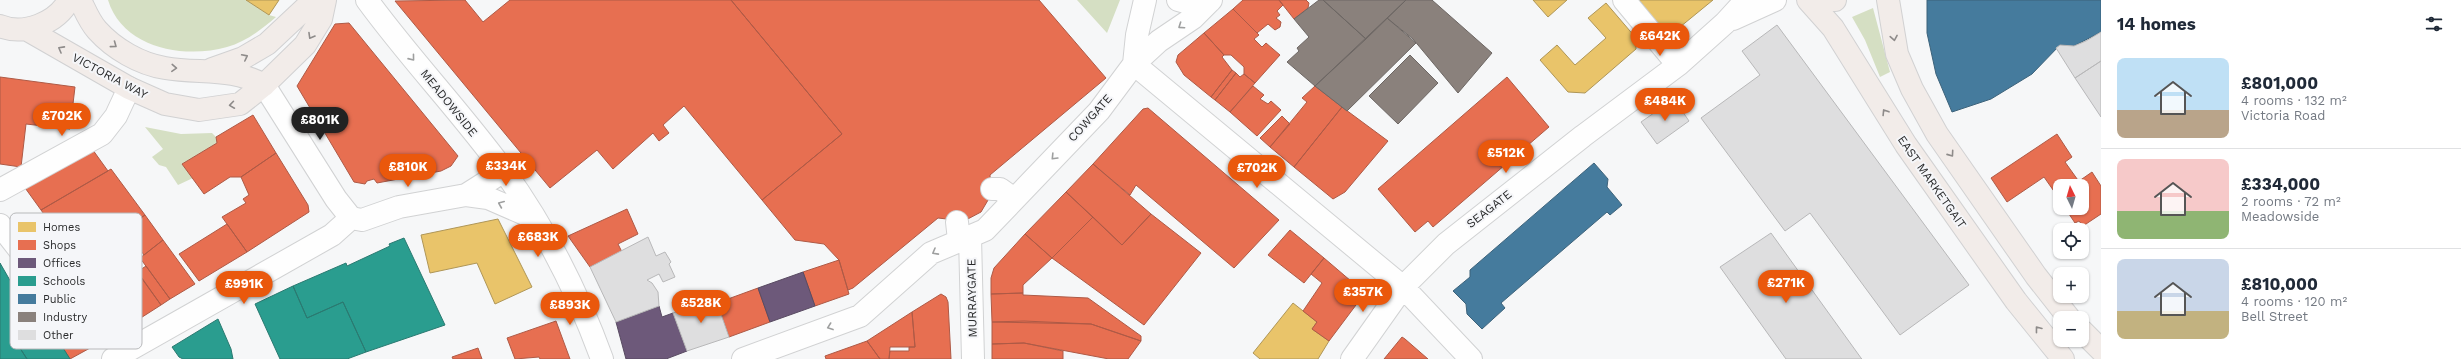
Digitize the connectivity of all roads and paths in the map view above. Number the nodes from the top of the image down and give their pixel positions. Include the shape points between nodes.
1 (69, 0) edge
2 (80, 0) edge
3 (314, 0) edge
4 (325, 0) edge
5 (367, 0) edge
6 (1145, 0) edge
7 (1178, 0) edge
8 (1211, 0) edge
9 (1624, 0) edge
10 (1746, 0) edge
11 (1775, 0) edge
12 (1808, 0) edge
13 (1888, 0) edge
14 (1725, 23) junction
15 (8, 29) edge
16 (1134, 64) junction
17 (1678, 65) junction
18 (209, 70) junction
19 (264, 85) junction
20 (129, 88) junction
21 (504, 171) junction
22 (992, 189) dead end
23 (0, 190) edge
24 (466, 195) junction
25 (1014, 199) junction
26 (351, 218) junction
27 (534, 218) junction
28 (0, 225) edge
29 (962, 233) junction
30 (10, 238) edge
31 (1402, 287) junction
32 (2064, 311) edge
33 (2089, 338) edge
34 (2101, 350) edge
35 (144, 352) edge
36 (113, 359) edge
37 (602, 359) edge
38 (744, 359) edge
39 (974, 359) edge
40 (1352, 359) edge
41 (1471, 359) edge
42 (2063, 359) edge

1 - 15 main road via 58,14 43,24
2 -> 18 main road via 97,30 127,54 166,68
18 -> 3 main road via 243,58 267,44
4 -> 19 main road, VICTORIA WAY via 321,19 305,45
5 -> 21 street, MEADOWSIDE via 395,39
6 - 16 street
7 - 8 street, COWGATE via 1192,4
8 -> 16 street, COWGATE via 1193,18 1159,41
9 - 17 street
10 - 14 street, SEAGATE
11 - 14 street, SEAGATE
42 -> 12 main road, EAST MARKETGAIT via 2002,282 1906,145 1833,28
13 -> 32 main road via 1897,54 1912,89 1937,134 2036,276
14 - 17 street, SEAGATE
20 -> 15 main road, VICTORIA WAY
16 -> 25 street, COWGATE via 1099,111
16 - 31 street
17 - 31 street, SEAGATE via 1446,244
18 - 19 main road via 248,76
19 -> 20 main road, VICTORIA WAY via 240,104 199,110 165,104
19 - 26 street via 336,199
20 - 23 street via 116,116 102,134
21 - 24 street
21 - 27 street, MEADOWSIDE
22 - 25 street via 1000,189
24 - 26 street via 399,207 362,220
27 -> 24 street via 488,198
25 - 29 street, COWGATE via 985,230
26 - 35 street via 332,235
27 - 37 street, MEADOWSIDE via 569,281
28 - 30 street
29 -> 38 street, COWGATE via 930,254 860,316
29 - 39 street, MURRAYGATE
31 - 40 street, SEAGATE
31 - 41 street
33 - 34 main road
35 - 36 street

